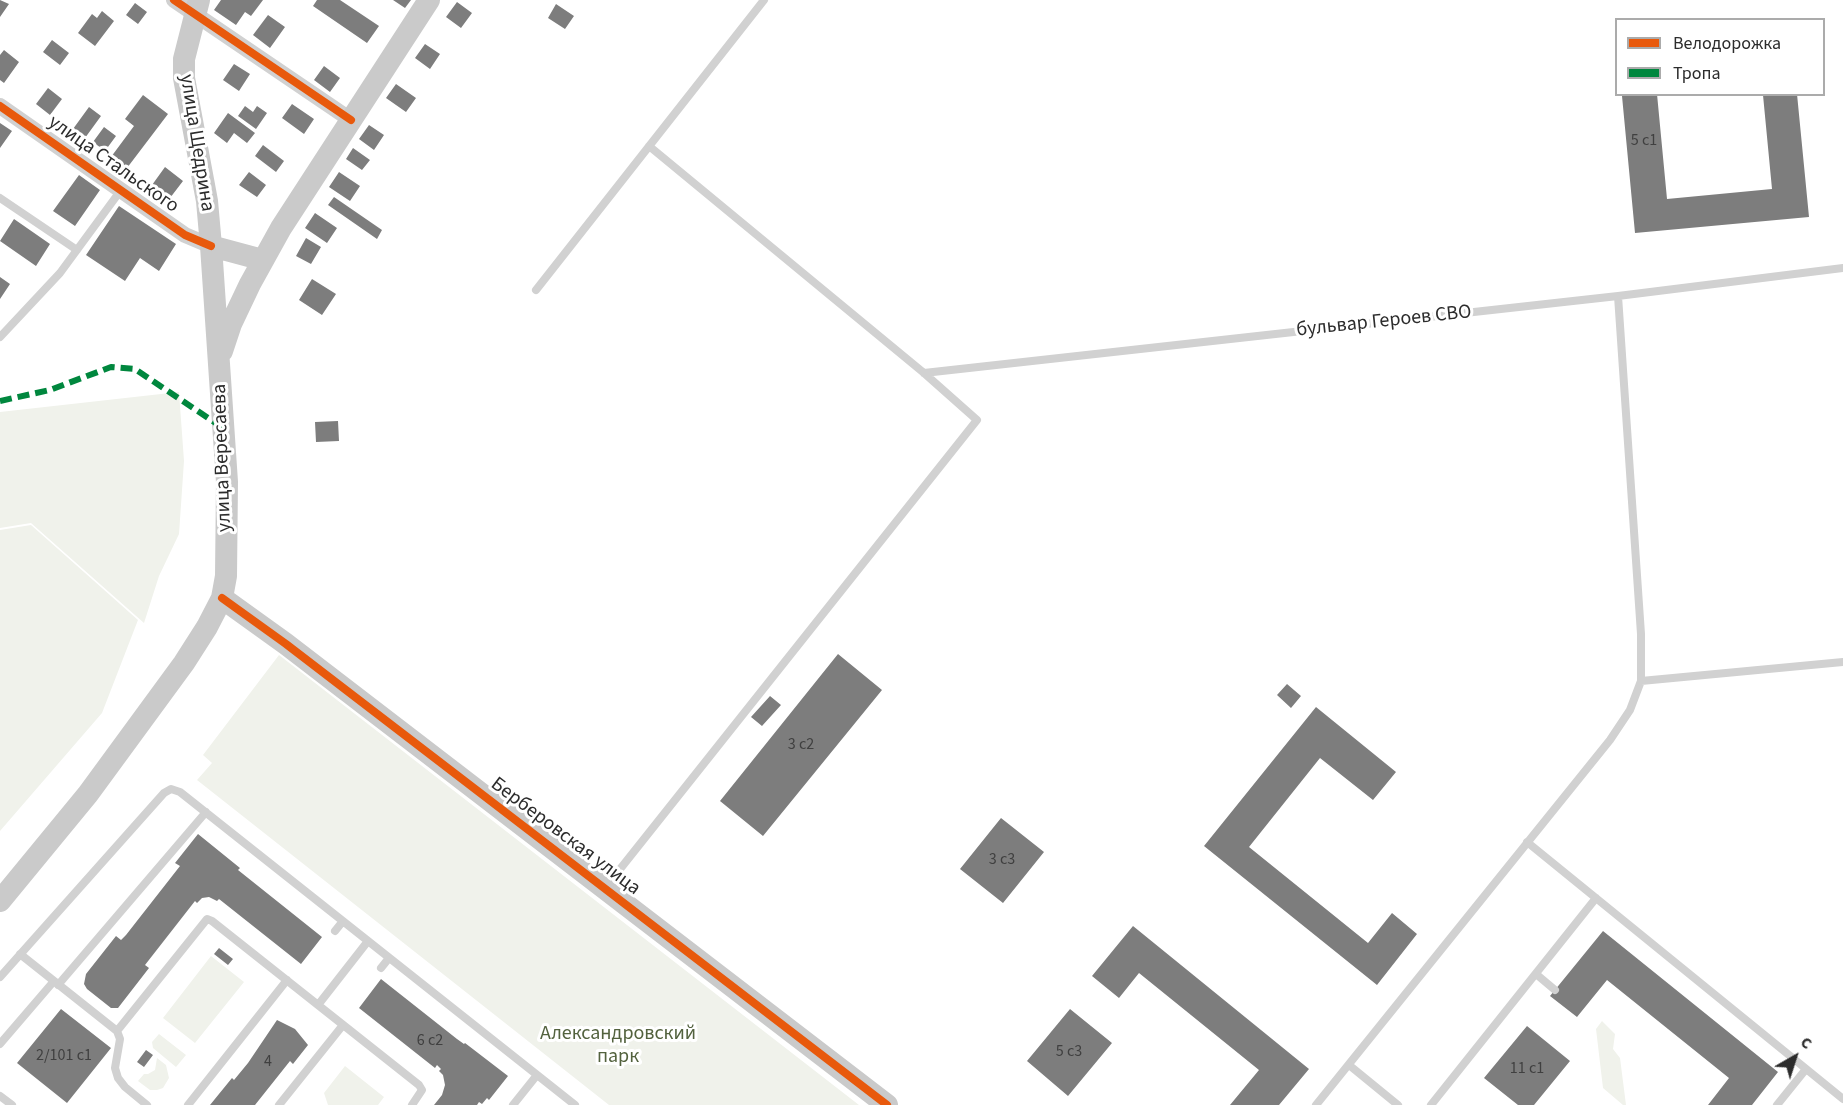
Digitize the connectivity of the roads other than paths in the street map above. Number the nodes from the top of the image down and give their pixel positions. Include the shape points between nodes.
1 (174, 0) edge
2 (429, 0) edge
3 (764, 0) edge
4 (197, 7) edge
5 (0, 106) edge
6 (351, 120) junction
7 (649, 146) junction
8 (122, 190) junction
9 (0, 198) edge
10 (211, 246) junction
11 (77, 250) junction
12 (263, 260) junction
13 (1843, 268) edge
14 (536, 290) dead end
15 (1618, 296) junction
16 (0, 337) edge
17 (219, 360) junction
18 (924, 374) junction
19 (222, 598) junction
20 (1843, 662) edge
21 (1641, 681) junction
22 (206, 812) junction
23 (1527, 842) junction
24 (604, 888) junction
25 (1596, 898) junction
26 (0, 901) edge
27 (343, 921) junction
28 (335, 931) dead end
29 (368, 941) junction
30 (20, 954) junction
31 (389, 958) junction
32 (381, 968) dead end
33 (1536, 974) junction
34 (0, 977) edge
35 (287, 980) junction
36 (56, 983) junction
37 (1556, 990) dead end
38 (318, 1005) junction
39 (343, 1025) junction
40 (117, 1031) junction
41 (0, 1044) edge
42 (1349, 1065) junction
43 (1806, 1069) junction
44 (537, 1075) junction
45 (0, 1095) edge
46 (1843, 1099) edge
47 (12, 1105) edge
48 (147, 1105) edge
49 (188, 1105) edge
50 (279, 1105) edge
51 (412, 1105) edge
52 (513, 1105) edge
53 (575, 1105) edge
54 (887, 1105) edge
55 (1316, 1105) edge
56 (1398, 1105) edge
57 (1431, 1105) edge
58 (1777, 1105) edge

1 - 4 street
2 - 6 main road, улица Вересаева
3 - 7 lane
4 - 6 street
4 - 10 main road, улица Щедрина via 184,59 184,78 207,201
5 - 8 street, улица Стальского
6 - 12 main road, улица Вересаева
7 - 14 lane
7 - 18 lane
8 - 10 street, улица Стальского via 185,235
8 - 11 lane, улица Стальского
9 - 11 lane
10 - 12 main road
10 - 17 main road, улица Щедрина
11 - 16 lane, улица Стальского
12 - 17 main road, улица Вересаева via 231,324
13 - 15 lane, бульвар Героев СВО
15 - 18 lane, бульвар Героев СВО
15 - 21 lane
17 - 19 main road, улица Вересаева via 227,482 226,576
18 - 24 lane via 977,420
19 - 24 main road, Берберовская улица
19 - 26 main road, улица Вересаева via 170,682 88,794
20 - 21 lane
21 - 23 lane via 1630,710 1610,740
22 - 27 lane
22 - 30 lane via 180,792 171,789 164,793
22 - 36 lane
23 - 25 lane
23 - 42 lane
24 - 54 main road, Берберовская улица
25 - 33 lane
25 - 43 lane
27 - 28 lane
27 - 29 lane
29 - 31 lane
29 - 38 lane
30 - 34 lane
30 - 36 lane
31 - 32 lane
31 - 44 lane
33 - 37 lane
33 - 57 lane
35 - 38 lane
35 - 40 lane via 207,919
35 - 49 lane
36 - 40 lane
36 - 41 lane
38 - 39 lane
39 - 50 lane
39 - 51 lane via 419,1085 422,1090
40 - 48 lane via 118,1078
42 - 55 lane
42 - 56 lane
43 - 46 lane
43 - 58 lane
44 - 52 lane
44 - 53 lane
45 - 47 lane

